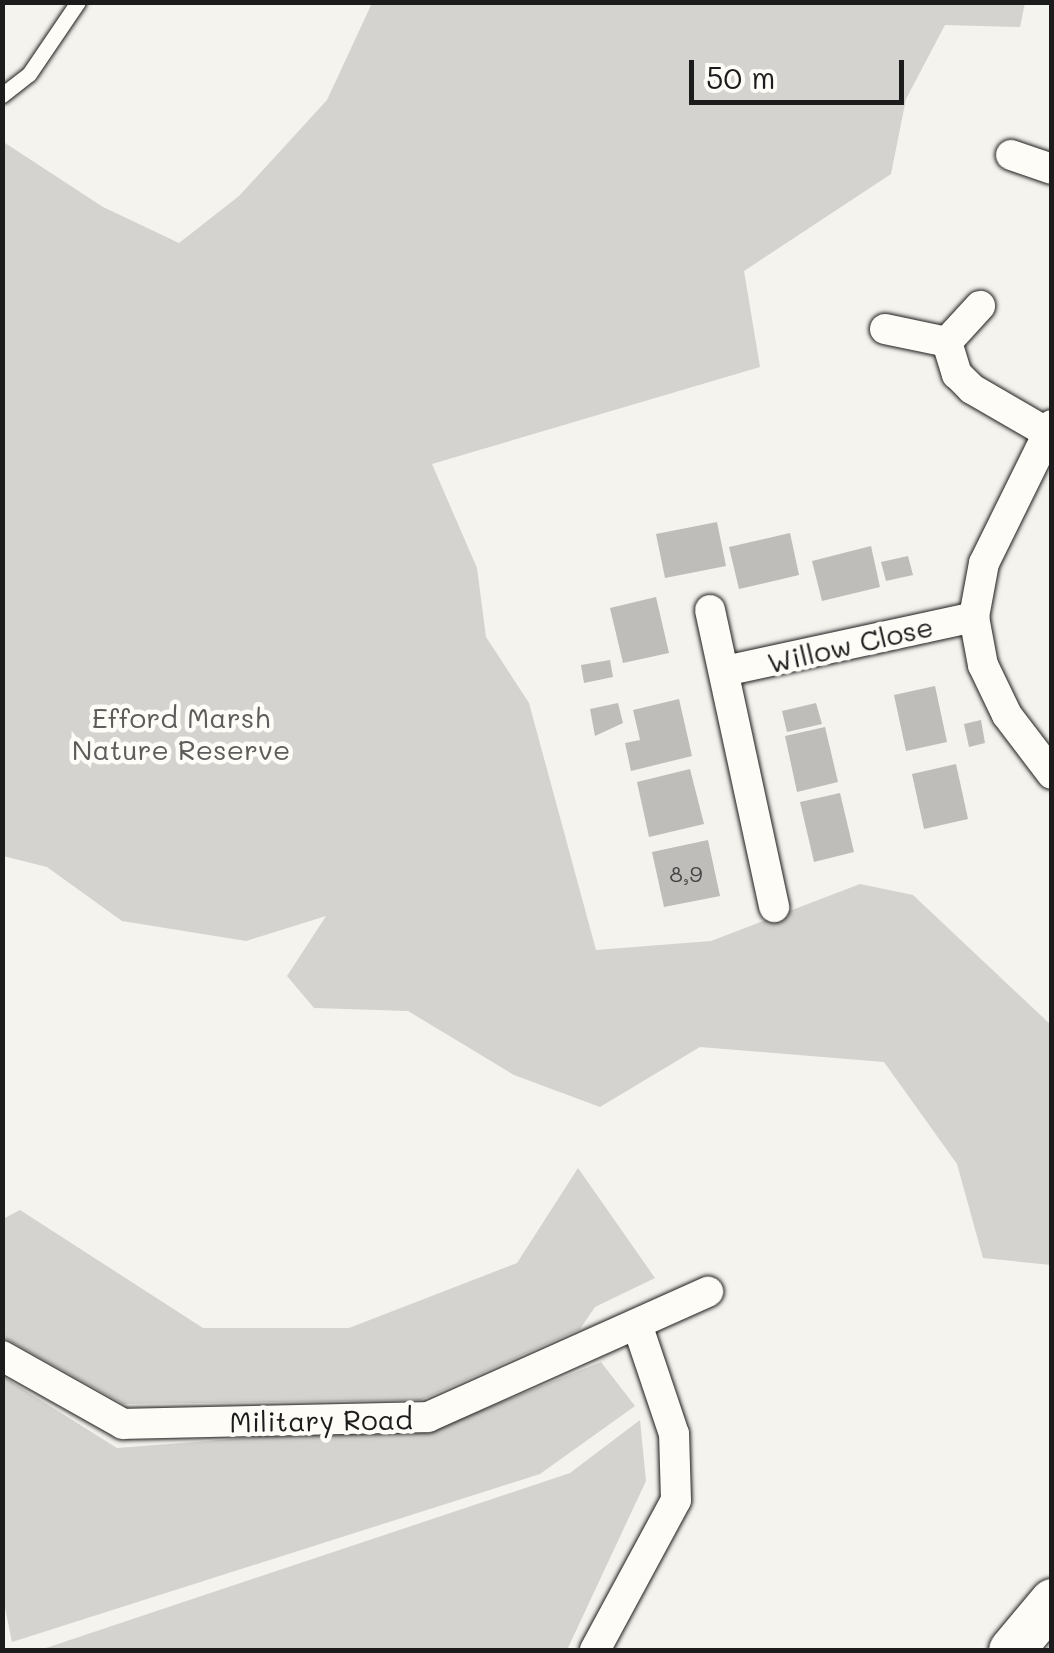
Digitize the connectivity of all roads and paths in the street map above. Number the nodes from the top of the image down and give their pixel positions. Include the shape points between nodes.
1 (78, 2) edge
2 (2, 95) edge
3 (1011, 155) dead end
4 (1048, 180) edge
5 (980, 306) dead end
6 (885, 328) dead end
7 (947, 342) junction
8 (1050, 429) edge
9 (710, 610) dead end
10 (974, 617) junction
11 (725, 671) junction
12 (1052, 774) edge
13 (774, 907) dead end
14 (708, 1292) dead end
15 (636, 1324) junction
16 (2, 1356) edge
17 (1052, 1601) edge
18 (595, 1650) edge
19 (1011, 1650) edge

1 - 2 lane via 29,74
3 - 4 street
5 - 7 street
6 - 7 street
7 - 8 street via 957,374 972,389
8 - 10 street via 984,563
9 - 11 street
10 - 11 street, Willow Close
10 - 12 street via 999,699
11 - 13 street
14 - 15 street, Military Road
15 - 16 street, Military Road via 428,1418 123,1424
15 - 18 street via 674,1434 676,1500
17 - 19 main road

